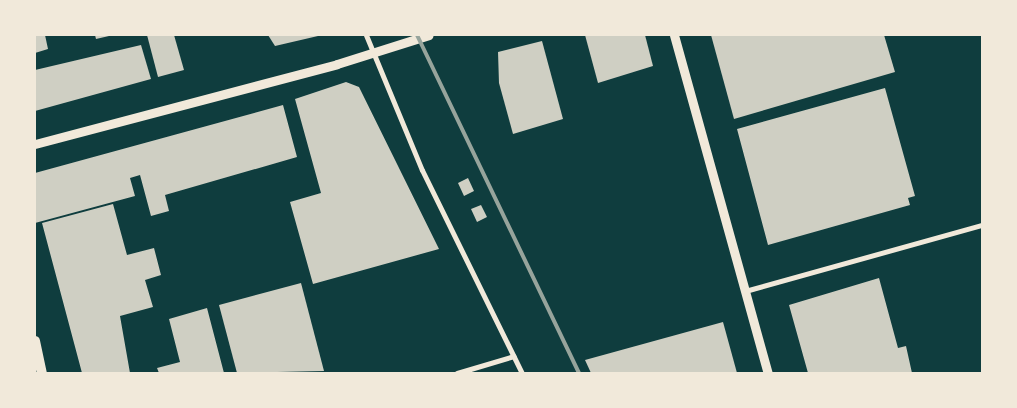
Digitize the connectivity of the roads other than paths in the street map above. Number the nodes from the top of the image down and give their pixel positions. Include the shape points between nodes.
1 (366, 35) edge
2 (429, 35) edge
3 (674, 35) edge
4 (373, 52) junction
5 (35, 144) edge
6 (982, 225) edge
7 (745, 291) junction
8 (35, 341) edge
9 (514, 356) junction
10 (42, 373) edge
11 (457, 373) edge
12 (522, 373) edge
13 (768, 373) edge

1 - 4 street
2 - 4 street
3 - 7 street
4 - 5 street
4 - 9 street via 422,170
6 - 7 street
7 - 13 street
8 - 10 main road
9 - 11 street
9 - 12 street

